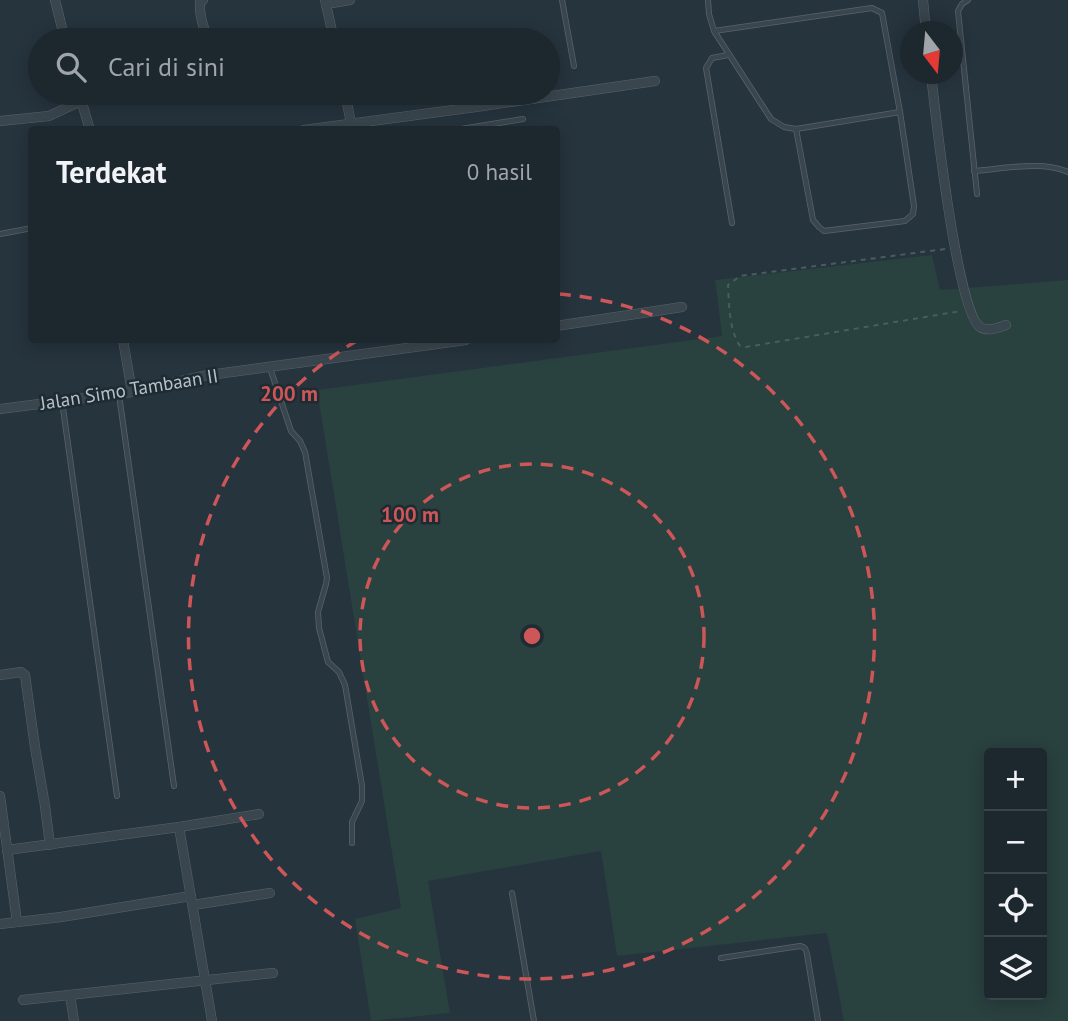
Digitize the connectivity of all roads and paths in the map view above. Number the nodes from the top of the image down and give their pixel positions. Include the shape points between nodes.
1 (55, 0) edge
2 (203, 0) edge
3 (350, 0) edge
4 (562, 0) edge
5 (708, 0) edge
6 (923, 0) edge
7 (968, 0) edge
8 (326, 2) edge
9 (925, 21) edge
10 (62, 28) edge
11 (204, 28) edge
12 (331, 28) edge
13 (714, 31) junction
14 (728, 55) junction
15 (574, 66) dead end
16 (655, 81) dead end
17 (932, 84) edge
18 (560, 95) edge
19 (67, 105) edge
20 (82, 105) edge
21 (350, 105) edge
22 (490, 105) edge
23 (900, 111) junction
24 (523, 119) dead end
25 (0, 121) edge
26 (357, 125) edge
27 (89, 126) edge
28 (480, 126) edge
29 (796, 129) junction
30 (974, 171) junction
31 (1068, 172) edge
32 (977, 194) dead end
33 (732, 223) dead end
34 (28, 229) edge
35 (0, 234) edge
36 (955, 247) junction
37 (682, 307) dead end
38 (969, 310) junction
39 (560, 325) edge
40 (1006, 325) dead end
41 (124, 343) edge
42 (444, 343) edge
43 (270, 367) junction
44 (132, 392) junction
45 (118, 394) junction
46 (62, 400) junction
47 (0, 409) edge
48 (0, 675) edge
49 (174, 786) dead end
50 (0, 796) edge
51 (117, 796) dead end
52 (259, 814) dead end
53 (179, 827) junction
54 (352, 843) dead end
55 (50, 845) junction
56 (7, 850) junction
57 (270, 893) dead end
58 (512, 893) dead end
59 (192, 900) junction
60 (17, 922) junction
61 (0, 924) edge
62 (721, 958) dead end
63 (273, 973) dead end
64 (205, 981) junction
65 (70, 995) junction
66 (23, 1000) dead end
67 (74, 1021) edge
68 (212, 1021) edge
69 (534, 1021) edge
70 (818, 1021) edge

1 - 10 street
2 - 11 street via 199,6
3 - 8 street
4 - 15 lane
5 - 13 lane
6 - 9 street
7 - 30 lane via 958,11
8 - 12 street
13 - 14 lane
13 - 23 lane via 877,9 882,13
14 - 29 lane via 771,119
14 - 33 lane via 712,58 706,68
16 - 18 street
17 - 36 street
19 - 25 street via 49,116
20 - 27 street
21 - 26 street
22 - 26 street
23 - 29 lane
23 - 29 lane via 914,206 905,221 824,231 818,227
24 - 28 lane
30 - 31 lane via 1040,166
30 - 32 lane
34 - 35 lane
36 - 38 street
36 - 38 path via 740,276 729,285 735,339 746,347
37 - 39 street
38 - 40 street via 981,328
41 - 44 street
42 - 43 street, Jalan Simo Tambaan II
43 - 44 street, Jalan Simo Tambaan II
43 - 54 lane via 291,431 305,452 311,482 327,578 318,612 319,628 328,662 345,685 362,786 362,801 352,822
44 - 45 street, Jalan Simo Tambaan II
45 - 46 street, Jalan Simo Tambaan II
45 - 49 lane
46 - 47 street, Jalan Simo Tambaan II
46 - 51 lane
48 - 55 street via 25,675
50 - 56 street
52 - 53 street
53 - 55 street
53 - 59 street
55 - 56 street
56 - 60 street
57 - 59 street
58 - 69 lane
59 - 60 street
59 - 64 street
60 - 61 street
62 - 70 lane via 804,947
63 - 64 street
64 - 65 street
64 - 68 street
65 - 66 street
65 - 67 street

